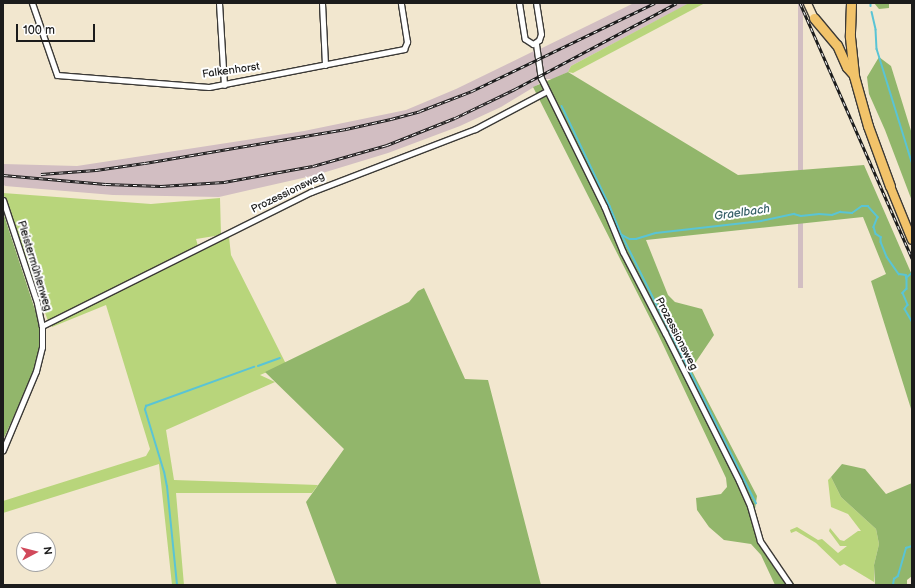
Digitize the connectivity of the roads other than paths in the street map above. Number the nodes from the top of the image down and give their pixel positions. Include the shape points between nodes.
1 (32, 3) edge
2 (219, 3) edge
3 (322, 3) edge
4 (401, 3) edge
5 (519, 3) edge
6 (536, 3) edge
7 (807, 3) edge
8 (850, 8) edge
9 (814, 18) joint
10 (536, 44) junction
11 (325, 66) junction
12 (854, 76) junction
13 (224, 85) junction
14 (547, 91) junction
15 (890, 186) joint
16 (3, 200) edge
17 (912, 240) edge
18 (42, 326) junction
19 (3, 450) edge
20 (790, 585) edge

1 - 13 street, Falkenhorst via 57,75 209,87
2 - 13 street
3 - 11 street
4 - 11 street, Falkenhorst via 407,42 405,48
5 - 10 street via 525,40 530,44
6 - 10 street, Prozessionsweg via 542,31
7 - 9 main road
8 - 12 highway
9 - 12 highway via 837,45
10 - 14 street, Prozessionsweg
11 - 13 street, Falkenhorst
12 - 15 highway via 868,126
14 - 18 street, Prozessionsweg via 475,129 311,192
14 - 20 street, Prozessionsweg via 604,206 633,274 739,481 750,506 760,541
15 - 17 main road
16 - 18 street, Pleistermühlenweg via 37,303
18 - 19 street, Pleistermühlenweg via 42,347 36,371

